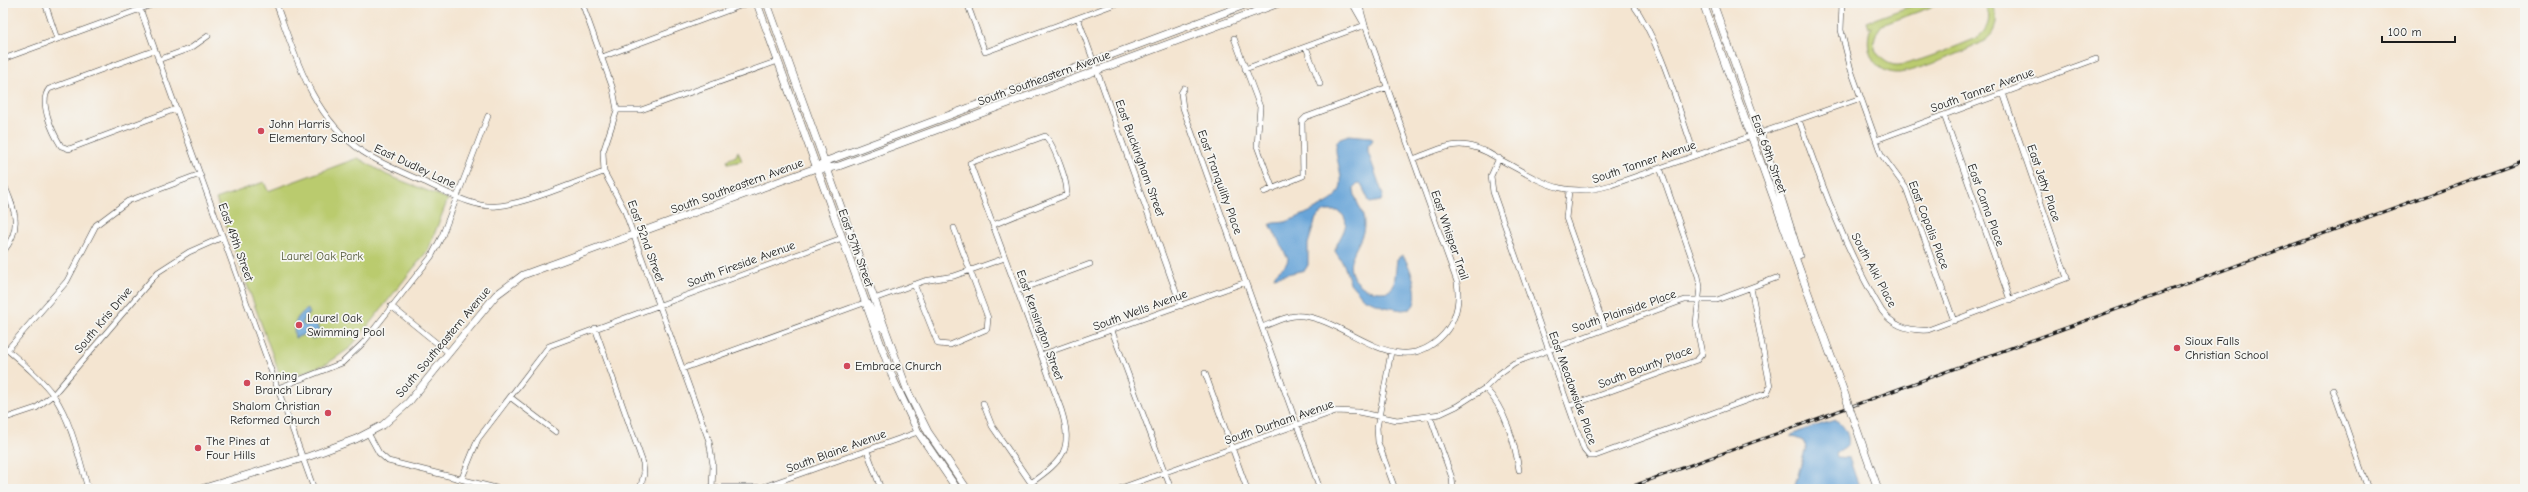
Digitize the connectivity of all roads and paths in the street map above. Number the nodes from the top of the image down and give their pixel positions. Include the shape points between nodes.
1 (44, 3) edge
2 (138, 3) edge
3 (157, 3) edge
4 (276, 3) edge
5 (582, 3) edge
6 (748, 3) edge
7 (757, 3) edge
8 (767, 3) edge
9 (967, 3) edge
10 (1118, 3) edge
11 (1250, 3) edge
12 (1279, 3) edge
13 (1352, 3) edge
14 (1359, 3) edge
15 (1632, 3) edge
16 (1703, 3) edge
17 (1714, 3) edge
18 (1842, 3) edge
19 (140, 9) junction
20 (1078, 18) junction
21 (1365, 25) junction
22 (208, 36) dead end
23 (1234, 38) dead end
24 (57, 39) junction
25 (1306, 47) junction
26 (155, 50) junction
27 (602, 57) junction
28 (3, 59) edge
29 (2096, 59) dead end
30 (158, 60) junction
31 (778, 61) junction
32 (1094, 61) junction
33 (1246, 69) junction
34 (1097, 70) junction
35 (1320, 84) dead end
36 (1388, 87) junction
37 (1184, 88) dead end
38 (2003, 94) junction
39 (1861, 98) junction
40 (176, 109) junction
41 (617, 110) junction
42 (1944, 115) junction
43 (488, 116) dead end
44 (1799, 120) junction
45 (1760, 133) junction
46 (1751, 136) junction
47 (1876, 140) junction
48 (1695, 155) junction
49 (1499, 158) junction
50 (1413, 159) junction
51 (824, 162) junction
52 (816, 168) junction
53 (1660, 168) junction
54 (827, 170) junction
55 (604, 172) junction
56 (200, 174) junction
57 (3, 182) edge
58 (1273, 189) junction
59 (1569, 191) junction
60 (1264, 192) dead end
61 (457, 196) junction
62 (993, 224) junction
63 (954, 228) dead end
64 (634, 235) junction
65 (223, 237) junction
66 (842, 238) junction
67 (3, 252) edge
68 (1005, 258) junction
69 (1090, 264) dead end
70 (971, 271) junction
71 (1776, 278) dead end
72 (2067, 278) joint
73 (1246, 282) junction
74 (914, 284) junction
75 (1751, 288) junction
76 (1017, 291) junction
77 (874, 299) junction
78 (1698, 300) junction
79 (2010, 300) junction
80 (864, 303) junction
81 (659, 305) junction
82 (391, 306) junction
83 (1181, 306) junction
84 (1816, 312) junction
85 (1954, 322) junction
86 (1262, 327) junction
87 (595, 328) junction
88 (1606, 328) junction
89 (1112, 330) junction
90 (5, 348) edge
91 (1549, 350) junction
92 (1391, 352) junction
93 (449, 353) junction
94 (1041, 356) junction
95 (896, 359) junction
96 (682, 369) junction
97 (1205, 374) dead end
98 (278, 388) junction
99 (1485, 388) junction
100 (2333, 390) dead end
101 (53, 395) junction
102 (510, 396) junction
103 (983, 403) dead end
104 (1569, 406) junction
105 (1430, 416) junction
106 (1378, 417) junction
107 (3, 419) edge
108 (1297, 425) junction
109 (556, 432) dead end
110 (918, 432) junction
111 (368, 433) junction
112 (1232, 448) junction
113 (867, 450) junction
114 (303, 458) junction
115 (1519, 470) dead end
116 (1165, 472) junction
117 (462, 478) junction
118 (781, 482) junction
119 (1031, 483) junction
120 (713, 488) edge
121 (1121, 488) edge
122 (88, 489) edge
123 (201, 489) edge
124 (314, 489) edge
125 (500, 489) edge
126 (640, 489) edge
127 (784, 489) edge
128 (881, 489) edge
129 (957, 489) edge
130 (967, 489) edge
131 (1036, 489) edge
132 (1171, 489) edge
133 (1247, 489) edge
134 (1320, 489) edge
135 (1395, 489) edge
136 (1453, 489) edge
137 (1878, 489) edge
138 (2368, 489) edge

1 - 24 street
2 - 19 street, East 49th Street
3 - 19 street
4 - 61 street, East Dudley Lane via 309,90 332,125 350,142 377,160
5 - 27 street, East 52nd Street
6 - 27 street
7 - 31 main road, East 57th Street
8 - 51 main road, East 57th Street
9 - 20 street via 985,52
10 - 20 street
11 - 32 main road, South Southeastern Avenue
12 - 34 main road, South Southeastern Avenue
13 - 21 street, East Whisper Trail
14 - 21 street, East Whisper Trail
15 - 48 street via 1658,52
16 - 46 main road, East 69th Street
17 - 45 main road, East 69th Street
18 - 39 street, East Copalis Place via 1844,43
19 - 24 street
19 - 26 street, East 49th Street
20 - 32 street, East Buckingham Street
21 - 25 street
21 - 36 street, East Whisper Trail
22 - 30 street via 191,48
23 - 33 street
24 - 28 street
25 - 33 street
25 - 35 street
26 - 30 street, East 49th Street
26 - 40 street via 49,88 45,93 44,103 50,121 61,146 69,149
27 - 41 street, East 52nd Street
29 - 38 street, South Tanner Avenue
30 - 40 street, East 49th Street
31 - 41 street via 641,110
31 - 52 main road, East 57th Street
32 - 34 street, East Buckingham Street
32 - 51 main road, South Southeastern Avenue
33 - 58 street via 1260,107 1257,146
34 - 54 main road, South Southeastern Avenue
34 - 83 street, East Buckingham Street
36 - 50 street, East Whisper Trail
36 - 58 street via 1306,117 1302,122 1303,176
37 - 73 street, East Tranquility Place via 1181,93 1183,108
38 - 42 street, South Tanner Avenue
38 - 72 street, East Jetty Place
39 - 44 street, South Tanner Avenue
39 - 47 street, East Copalis Place
40 - 56 street, East 49th Street
41 - 55 street, East 52nd Street via 603,152
42 - 47 street, South Tanner Avenue
42 - 79 street, East Cama Place
43 - 61 street
44 - 45 street, South Tanner Avenue
44 - 85 street, South Alki Place via 1839,224 1875,300 1887,317 1899,326 1914,330 1928,330
45 - 46 street, South Tanner Avenue
45 - 84 main road, East 69th Street
46 - 48 street, South Tanner Avenue
46 - 84 main road, East 69th Street
47 - 85 street, East Copalis Place via 1884,160 1906,188
48 - 53 street, South Tanner Avenue
49 - 50 street, South Tanner Avenue via 1483,150 1460,145
49 - 59 street, South Tanner Avenue via 1553,187
49 - 91 street, East Meadowside Place via 1491,176 1493,192
50 - 92 street, East Whisper Trail via 1457,282 1458,306 1450,325 1433,343 1411,352
51 - 52 main road, South Southeastern Avenue
51 - 54 main road, East 57th Street
52 - 54 main road, South Southeastern Avenue
52 - 64 main road, South Southeastern Avenue
52 - 66 main road, East 57th Street
53 - 59 street, South Tanner Avenue via 1600,188
53 - 78 street, South Bounty Place via 1698,276
54 - 77 main road, East 57th Street
55 - 61 street, East Dudley Lane via 508,205 487,206
55 - 64 street, East 52nd Street via 619,198
56 - 65 street, East 49th Street
56 - 90 street via 128,201 96,225 67,281
57 - 67 street via 16,222 14,234
58 - 60 street
59 - 88 street via 1566,218
61 - 82 street via 431,257
62 - 62 street, East Kensington Street via 970,163 1045,136 1051,142 1067,192 1063,198
62 - 68 street, East Kensington Street
63 - 70 street
64 - 81 street, East 52nd Street
64 - 93 main road, South Southeastern Avenue via 513,281 496,295
65 - 98 street, East 49th Street
65 - 101 street, South Kris Drive via 189,252 158,272
66 - 80 main road, East 57th Street
66 - 81 street, South Fireside Avenue
68 - 70 street
68 - 76 street, East Kensington Street
69 - 76 street
70 - 74 street
70 - 74 street via 988,318 988,327 982,333 946,346 935,342
71 - 75 street, South Plainside Place
72 - 79 street, South Alki Place
73 - 83 street, South Wells Avenue
73 - 86 street, East Tranquility Place
74 - 77 street
75 - 78 street, South Plainside Place via 1717,300
75 - 104 street, East Meadowside Place via 1770,386 1767,393 1596,456 1589,456 1584,450
76 - 94 street, East Kensington Street
77 - 95 main road, East 57th Street
78 - 88 street, South Plainside Place via 1676,303
78 - 104 street, South Bounty Place via 1696,323 1702,349 1701,357
79 - 85 street, South Alki Place
80 - 95 main road via 871,308
80 - 96 street
80 - 110 main road, East 57th Street via 894,381
81 - 87 street, South Fireside Avenue
81 - 96 street, East 52nd Street
82 - 93 street
82 - 98 street via 363,343 342,364
83 - 89 street, South Wells Avenue
84 - 137 main road, East 69th Street, bridge
86 - 92 street, East Whisper Trail via 1292,316 1308,317
86 - 108 street, East Tranquility Place
87 - 102 street, South Fireside Avenue via 549,346
87 - 126 street via 643,464 644,474
88 - 91 street, South Plainside Place
89 - 94 street, South Wells Avenue
89 - 116 street
90 - 101 street via 31,370
91 - 99 street, South Durham Avenue via 1514,363
91 - 104 street, East Meadowside Place
92 - 106 street
93 - 111 main road, South Southeastern Avenue via 400,411
94 - 119 street, East Kensington Street via 1064,420 1066,445 1054,467
95 - 130 main road, East 57th Street via 921,418
96 - 120 street, East 52nd Street via 710,448
97 - 112 street
98 - 114 street, East 49th Street
99 - 105 street, South Durham Avenue via 1457,406
99 - 115 street via 1496,399 1517,455
100 - 138 street
101 - 107 street, South Kris Drive via 36,408
101 - 122 street via 67,425
102 - 109 street
102 - 117 street, South Fireside Avenue via 478,439
103 - 119 street via 992,426
105 - 106 street, South Durham Avenue via 1402,420
105 - 136 street via 1452,478
106 - 108 street, South Durham Avenue via 1358,412 1336,411
106 - 135 street via 1378,442
108 - 112 street, South Durham Avenue
108 - 134 street, East Tranquility Place
110 - 113 street, South Blaine Avenue
110 - 129 main road, East 57th Street
111 - 114 main road, South Southeastern Avenue
111 - 117 street via 379,453 388,461
112 - 116 street, South Durham Avenue
112 - 133 street
113 - 118 street, South Blaine Avenue
113 - 128 street
114 - 123 main road, South Southeastern Avenue
114 - 124 street, East 49th Street
116 - 121 street, South Durham Avenue
116 - 132 street
117 - 125 street
118 - 120 street, South Blaine Avenue via 753,489
118 - 127 street
119 - 131 street

